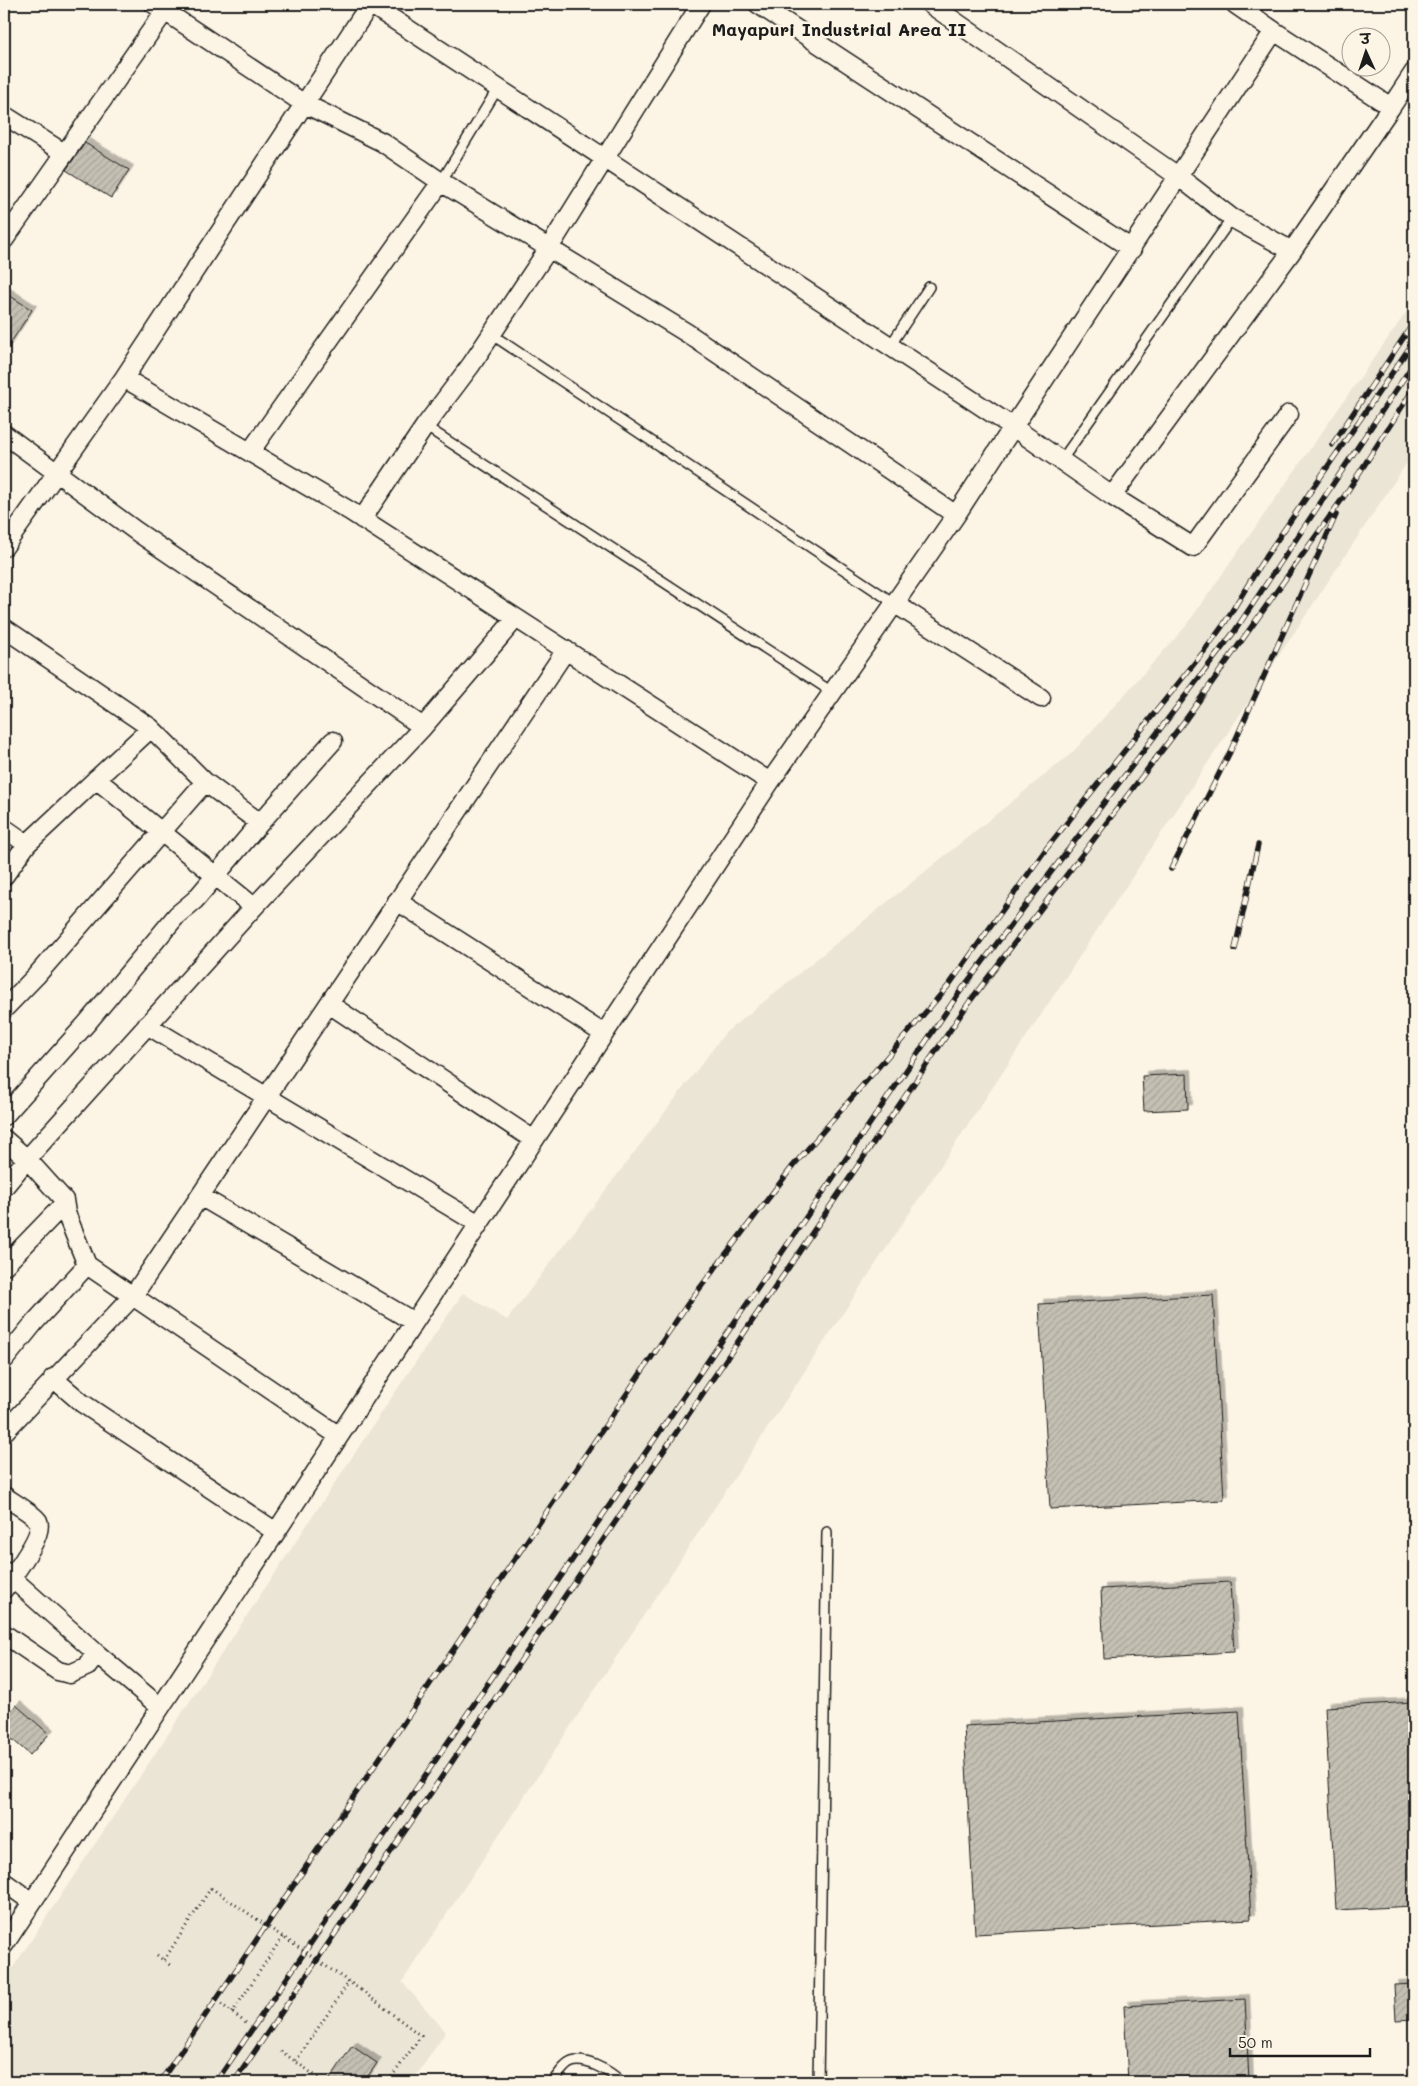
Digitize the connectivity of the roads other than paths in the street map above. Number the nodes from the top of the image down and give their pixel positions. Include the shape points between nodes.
1 (370, 4) edge
2 (701, 4) edge
3 (758, 4) edge
4 (930, 4) edge
5 (1235, 4) edge
6 (159, 8) edge
7 (1274, 31) junction
8 (1414, 72) edge
9 (498, 88) junction
10 (303, 104) junction
11 (1391, 107) junction
12 (4, 116) edge
13 (64, 153) junction
14 (605, 158) junction
15 (1179, 177) junction
16 (441, 182) junction
17 (1232, 218) junction
18 (4, 240) edge
19 (549, 248) junction
20 (1132, 249) junction
21 (1292, 251) junction
22 (930, 287) dead end
23 (491, 334) junction
24 (890, 346) junction
25 (124, 378) junction
26 (1289, 414) dead end
27 (425, 426) junction
28 (1013, 427) junction
29 (4, 434) edge
30 (250, 452) junction
31 (1061, 461) junction
32 (57, 472) junction
33 (1112, 496) junction
34 (956, 515) junction
35 (362, 519) junction
36 (4, 547) edge
37 (894, 603) junction
38 (516, 618) junction
39 (4, 628) edge
40 (566, 650) junction
41 (832, 692) junction
42 (1041, 698) dead end
43 (151, 728) junction
44 (423, 728) junction
45 (333, 741) dead end
46 (96, 780) junction
47 (205, 782) junction
48 (770, 782) junction
49 (260, 823) junction
50 (4, 828) edge
51 (162, 832) junction
52 (27, 844) junction
53 (4, 876) edge
54 (214, 877) junction
55 (397, 901) junction
56 (254, 907) junction
57 (329, 1004) junction
58 (4, 1009) edge
59 (147, 1024) junction
60 (604, 1034) junction
61 (267, 1096) junction
62 (4, 1116) edge
63 (4, 1140) edge
64 (534, 1140) junction
65 (27, 1158) junction
66 (4, 1187) edge
67 (200, 1196) junction
68 (64, 1204) junction
69 (479, 1224) junction
70 (87, 1265) junction
71 (4, 1266) edge
72 (133, 1296) junction
73 (414, 1322) junction
74 (4, 1360) edge
75 (53, 1378) junction
76 (4, 1432) edge
77 (339, 1436) junction
78 (4, 1496) edge
79 (276, 1532) junction
80 (827, 1532) dead end
81 (6, 1579) edge
82 (4, 1634) edge
83 (95, 1652) junction
84 (160, 1707) junction
85 (4, 1882) edge
86 (32, 1902) junction
87 (4, 1945) edge
88 (552, 2082) edge
89 (621, 2082) edge
90 (818, 2082) edge

1 - 9 street
1 - 10 street
2 - 14 street
3 - 20 street
4 - 15 street
5 - 7 street
6 - 10 street
6 - 13 street
7 - 11 street
7 - 15 street
8 - 11 street
9 - 14 street
9 - 16 lane
10 - 16 street via 382,142
10 - 25 street
11 - 21 street
12 - 13 street
13 - 18 street
14 - 19 street
14 - 24 street
15 - 17 street
15 - 20 street
16 - 19 street
16 - 30 street
17 - 21 street
17 - 31 lane
19 - 23 street
19 - 34 street via 688,333
20 - 28 street
21 - 33 street
22 - 24 lane
23 - 27 street
23 - 37 lane
24 - 28 street
25 - 30 street
25 - 32 street
26 - 33 street via 1193,547
27 - 35 street
27 - 41 lane
28 - 31 street
28 - 34 street
29 - 32 street
30 - 35 street
31 - 33 street
32 - 36 street
32 - 44 street via 136,531
34 - 37 street
35 - 38 street
37 - 41 street
37 - 42 street
38 - 40 street
38 - 44 street
39 - 43 street
40 - 48 street
40 - 55 street
41 - 48 street
43 - 46 street
43 - 47 street
44 - 56 street
45 - 49 street
46 - 51 street
46 - 52 street
47 - 49 street
47 - 51 street
48 - 60 street
49 - 54 street
50 - 52 street
51 - 54 street
51 - 58 street
52 - 53 street
54 - 56 street
54 - 62 street via 177,915
55 - 57 street
55 - 60 street
56 - 59 street
57 - 61 street
57 - 64 street
59 - 61 street
59 - 65 street
60 - 64 street
61 - 67 street
61 - 69 street
63 - 65 street
64 - 69 street
65 - 66 street
65 - 68 street via 64,1200
67 - 72 street
67 - 73 street
68 - 70 street
68 - 71 street
69 - 73 street
70 - 72 street
70 - 74 street
72 - 75 street
72 - 77 street
73 - 77 street
75 - 76 street
75 - 79 street via 82,1403
77 - 79 street
78 - 81 street via 37,1520 40,1527 38,1538
79 - 84 street
80 - 90 lane
81 - 83 street
82 - 83 street via 58,1671 70,1674 88,1666
83 - 84 street
84 - 86 street
85 - 86 street
86 - 87 street
88 - 89 lane via 568,2064 580,2060 593,2064

